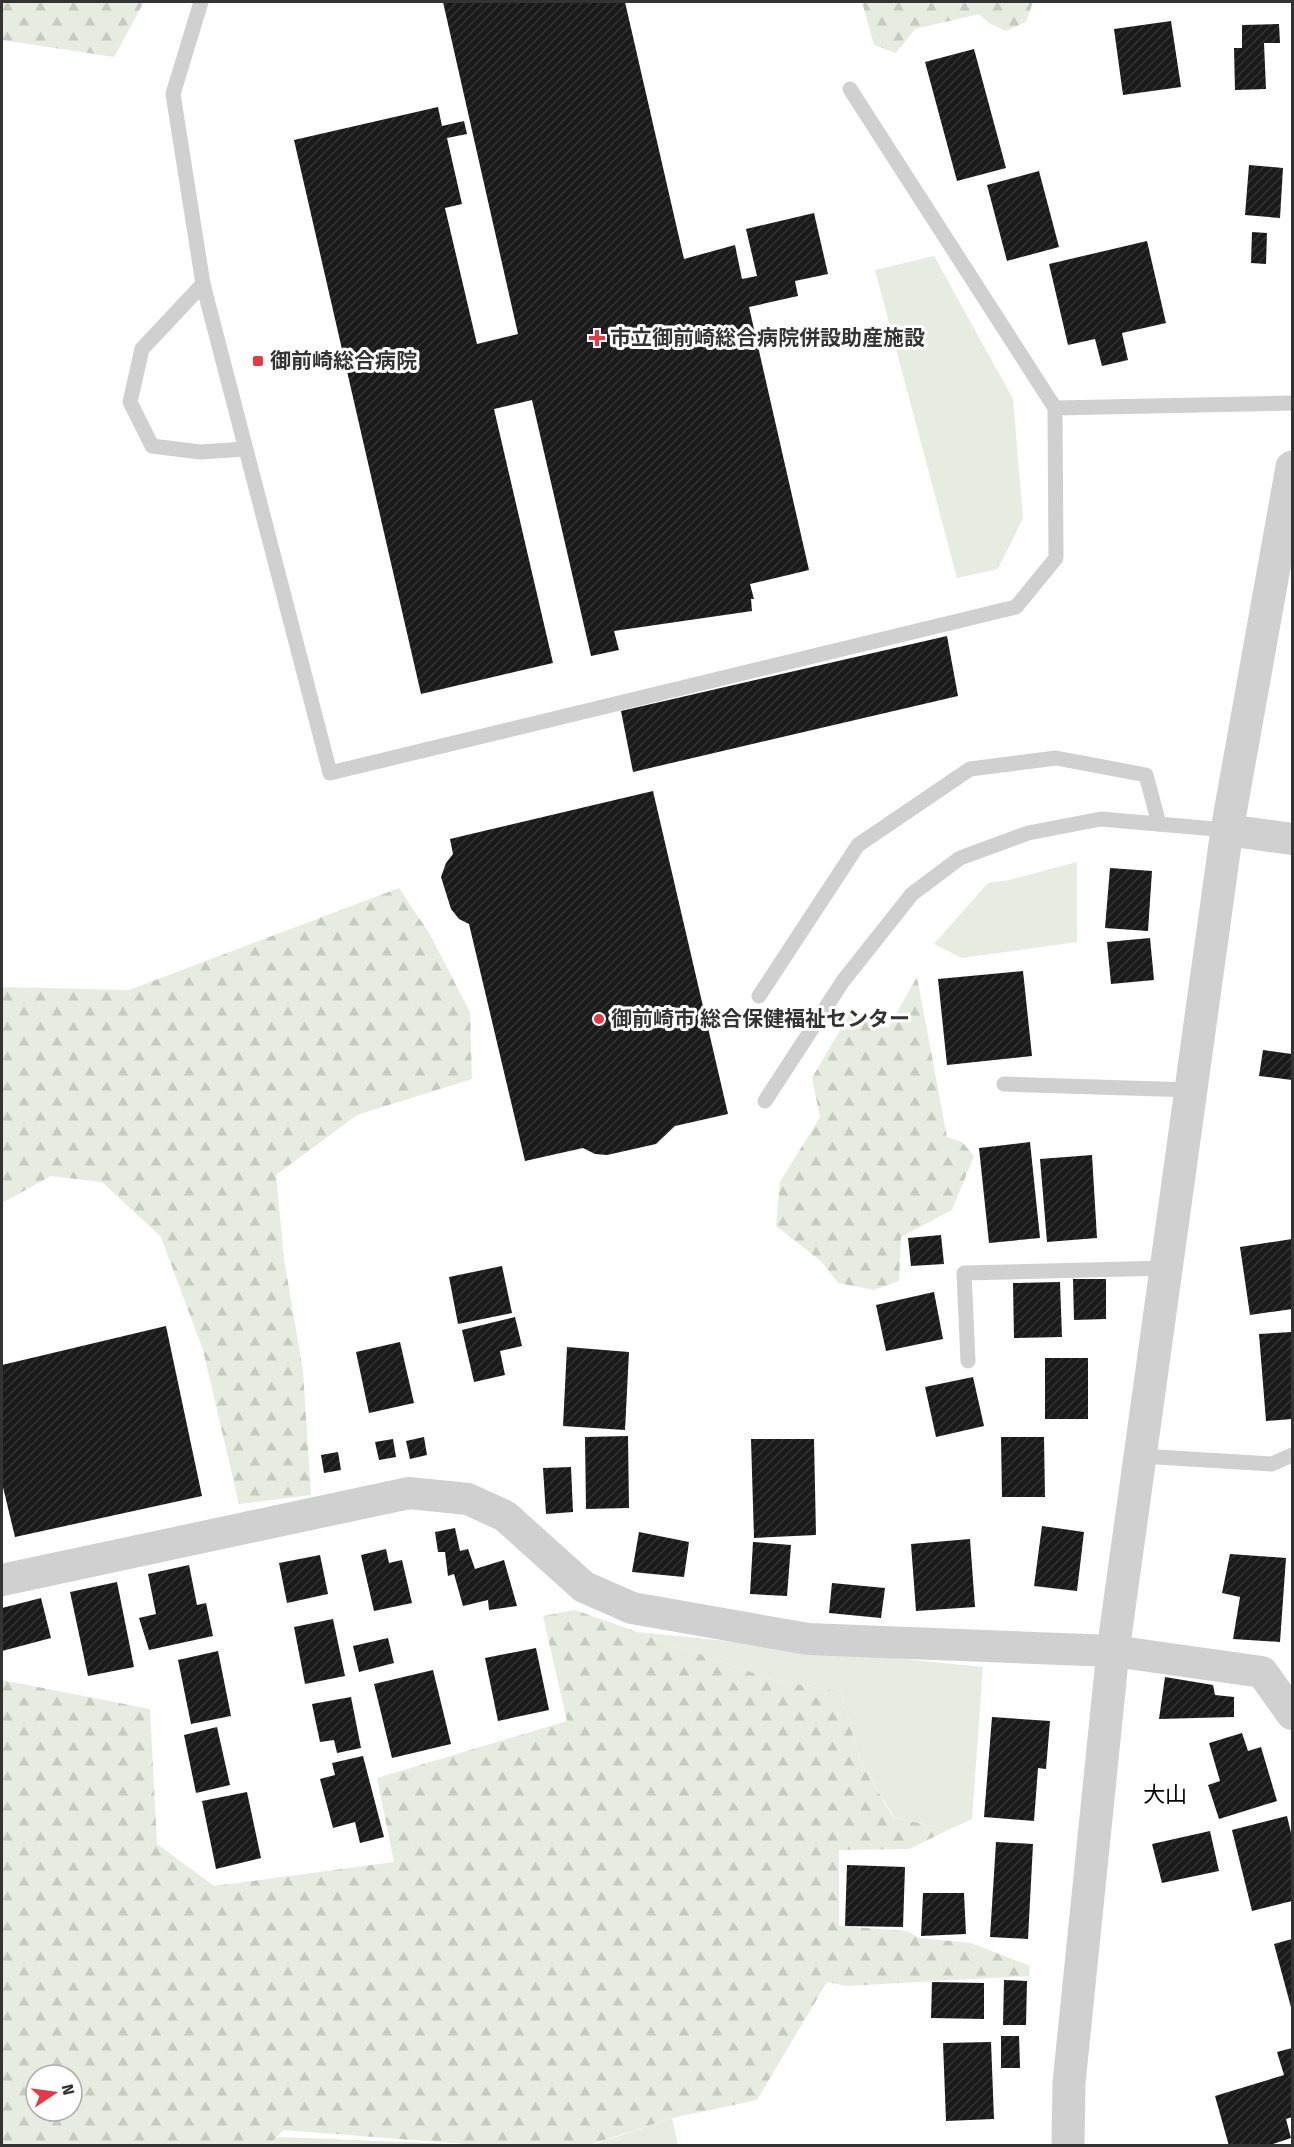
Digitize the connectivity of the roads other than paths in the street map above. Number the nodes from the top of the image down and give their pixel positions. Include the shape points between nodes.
1 (201, 2) edge
2 (850, 89) dead end
3 (203, 284) junction
4 (1293, 403) edge
5 (1055, 408) junction
6 (245, 449) junction
7 (1293, 467) edge
8 (1159, 824) junction
9 (1227, 830) junction
10 (1293, 839) edge
11 (759, 996) dead end
12 (1004, 1084) dead end
13 (1192, 1090) junction
14 (765, 1101) dead end
15 (1167, 1268) junction
16 (968, 1361) dead end
17 (1293, 1455) edge
18 (1140, 1456) junction
19 (2, 1580) edge
20 (1113, 1651) junction
21 (1293, 1714) edge
22 (1068, 2145) edge

1 - 3 lane via 173,94
2 - 5 lane
3 - 6 lane
3 - 6 lane via 142,348 130,402 152,446 200,452
4 - 5 lane
5 - 6 lane via 1056,558 1017,607 330,773
7 - 9 street
8 - 9 lane
8 - 11 lane via 1146,775 1056,759 970,769 858,845
8 - 14 lane via 1101,819 1028,833 960,858 912,894 843,981
9 - 10 street
9 - 13 street
12 - 13 lane
13 - 15 street
15 - 16 lane via 964,1273
15 - 18 street
17 - 18 lane via 1272,1464
18 - 20 street
19 - 20 street via 409,1493 468,1499 505,1516 584,1587 632,1608 808,1639
20 - 21 street via 1262,1672
20 - 22 street via 1069,2083

